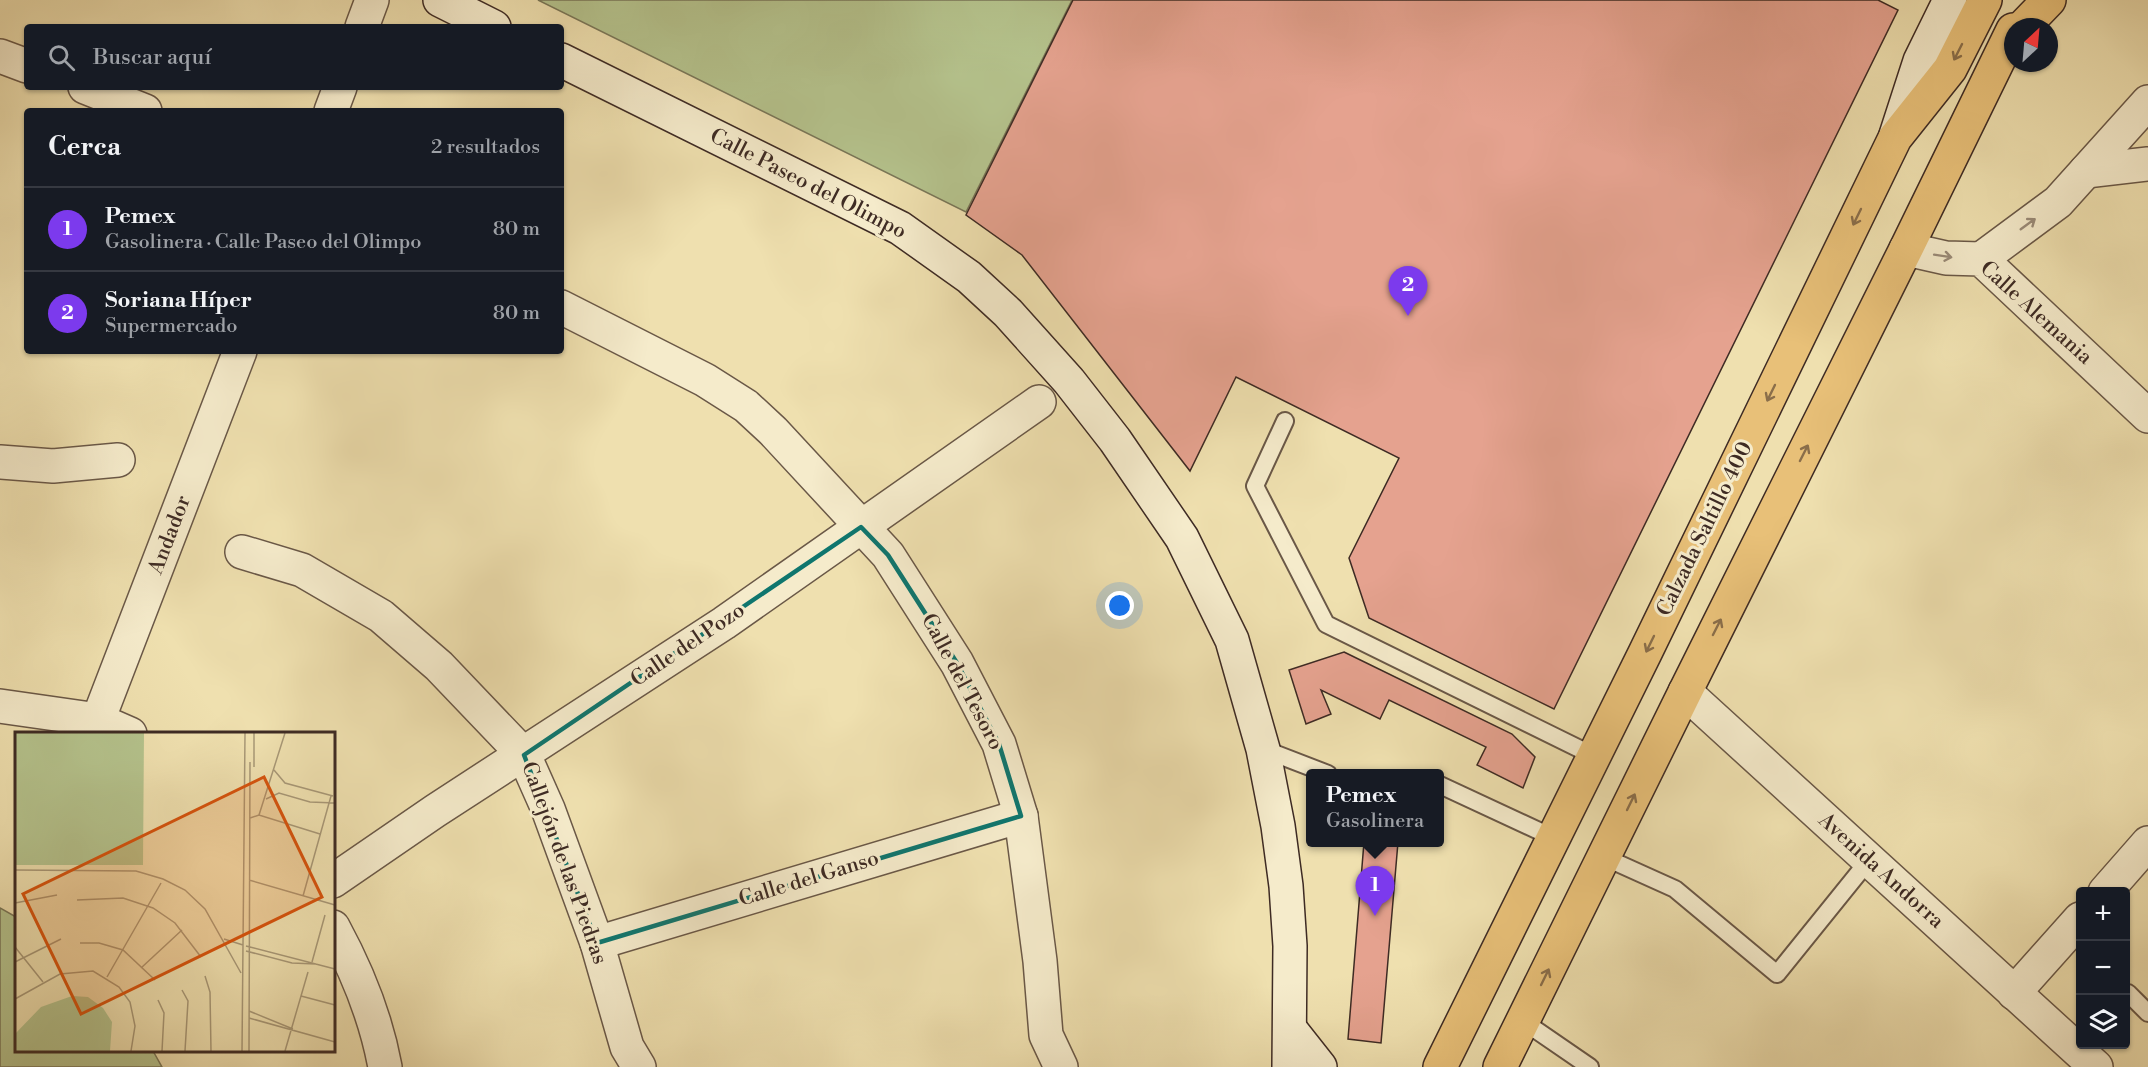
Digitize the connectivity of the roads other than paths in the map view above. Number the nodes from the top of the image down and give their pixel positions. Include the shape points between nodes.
1 (372, 0) edge
2 (440, 0) edge
3 (1950, 0) edge
4 (1984, 0) edge
5 (2029, 0) edge
6 (2049, 0) edge
7 (2021, 18) edge
8 (2030, 18) edge
9 (363, 24) edge
10 (488, 24) edge
11 (2004, 52) edge
12 (0, 56) edge
13 (564, 61) edge
14 (24, 65) edge
15 (92, 90) edge
16 (339, 90) edge
17 (2148, 102) edge
18 (138, 108) edge
19 (332, 108) edge
20 (1895, 138) junction
21 (2148, 164) edge
22 (2086, 171) junction
23 (1906, 249) junction
24 (1981, 259) junction
25 (564, 309) edge
26 (239, 354) edge
27 (1039, 402) dead end
28 (2148, 416) edge
29 (1285, 421) dead end
30 (118, 460) dead end
31 (0, 462) edge
32 (861, 527) junction
33 (242, 552) dead end
34 (1685, 692) junction
35 (0, 706) edge
36 (98, 720) junction
37 (125, 732) edge
38 (1263, 749) junction
39 (524, 754) junction
40 (1594, 756) junction
41 (1315, 769) edge
42 (1444, 787) edge
43 (1021, 816) junction
44 (1554, 838) junction
45 (2148, 843) edge
46 (1604, 857) junction
47 (1869, 860) junction
48 (334, 880) edge
49 (2109, 887) edge
50 (2076, 923) edge
51 (334, 929) edge
52 (597, 943) junction
53 (2014, 993) junction
54 (2130, 996) edge
55 (2148, 1012) edge
56 (1523, 1021) junction
57 (1290, 1029) junction
58 (2086, 1054) edge
59 (385, 1067) edge
60 (639, 1067) edge
61 (1061, 1067) edge
62 (1289, 1067) edge
63 (1320, 1067) edge
64 (1440, 1067) edge
65 (1500, 1067) edge
66 (1590, 1067) edge

1 - 9 street
2 - 10 street
3 - 20 street via 1920,61
4 -> 20 main road, Calzada Saltillo 400 via 1950,69
5 - 7 main road
6 - 8 main road
11 - 23 main road
12 - 14 street
13 - 38 street, Calle Paseo del Olimpo via 900,228 969,277 1008,313 1115,440 1182,538 1232,640
15 - 18 street
16 - 19 street
17 - 22 street
20 -> 40 main road, Calzada Saltillo 400
21 - 22 street
24 -> 22 street via 2058,202
23 -> 24 street, Calle Alemania via 1946,258
34 -> 23 main road
24 - 28 street, Calle Alemania
25 - 32 street, Calle del Tesoro via 705,380 746,406
26 - 36 street, Andador
27 - 32 street, Calle del Pozo
29 - 40 lane via 1256,486 1326,624
30 - 31 street via 52,466
32 - 39 street, Calle del Pozo via 724,623
32 - 43 street, Calle del Tesoro via 888,555 957,663 999,744
33 - 39 street, Callejón de las Piedras via 302,570 381,616 440,666
46 -> 34 main road
34 - 47 street, Avenida Andorra
35 - 36 street
36 - 37 street
38 - 41 lane
38 - 57 street, Calle Paseo del Olimpo via 1286,886
39 - 48 street, Calle del Pozo
39 - 52 street, Callejón de las Piedras
40 - 44 main road, Calzada Saltillo 400
42 - 44 lane
43 - 52 street, Calle del Ganso
43 - 61 street, Calle del Tesoro via 1046,1035
44 - 64 main road, Calzada Saltillo 400
45 - 49 street
46 - 47 lane via 1675,889 1777,974
56 -> 46 main road
47 - 53 street, Avenida Andorra
50 - 53 street
51 - 59 street via 368,1001
52 - 60 street, Callejón de las Piedras via 627,1047
53 - 58 street, Avenida Andorra
54 - 55 lane
56 - 65 main road
56 - 66 lane
57 - 62 street, Calle Paseo del Olimpo
57 - 63 street

